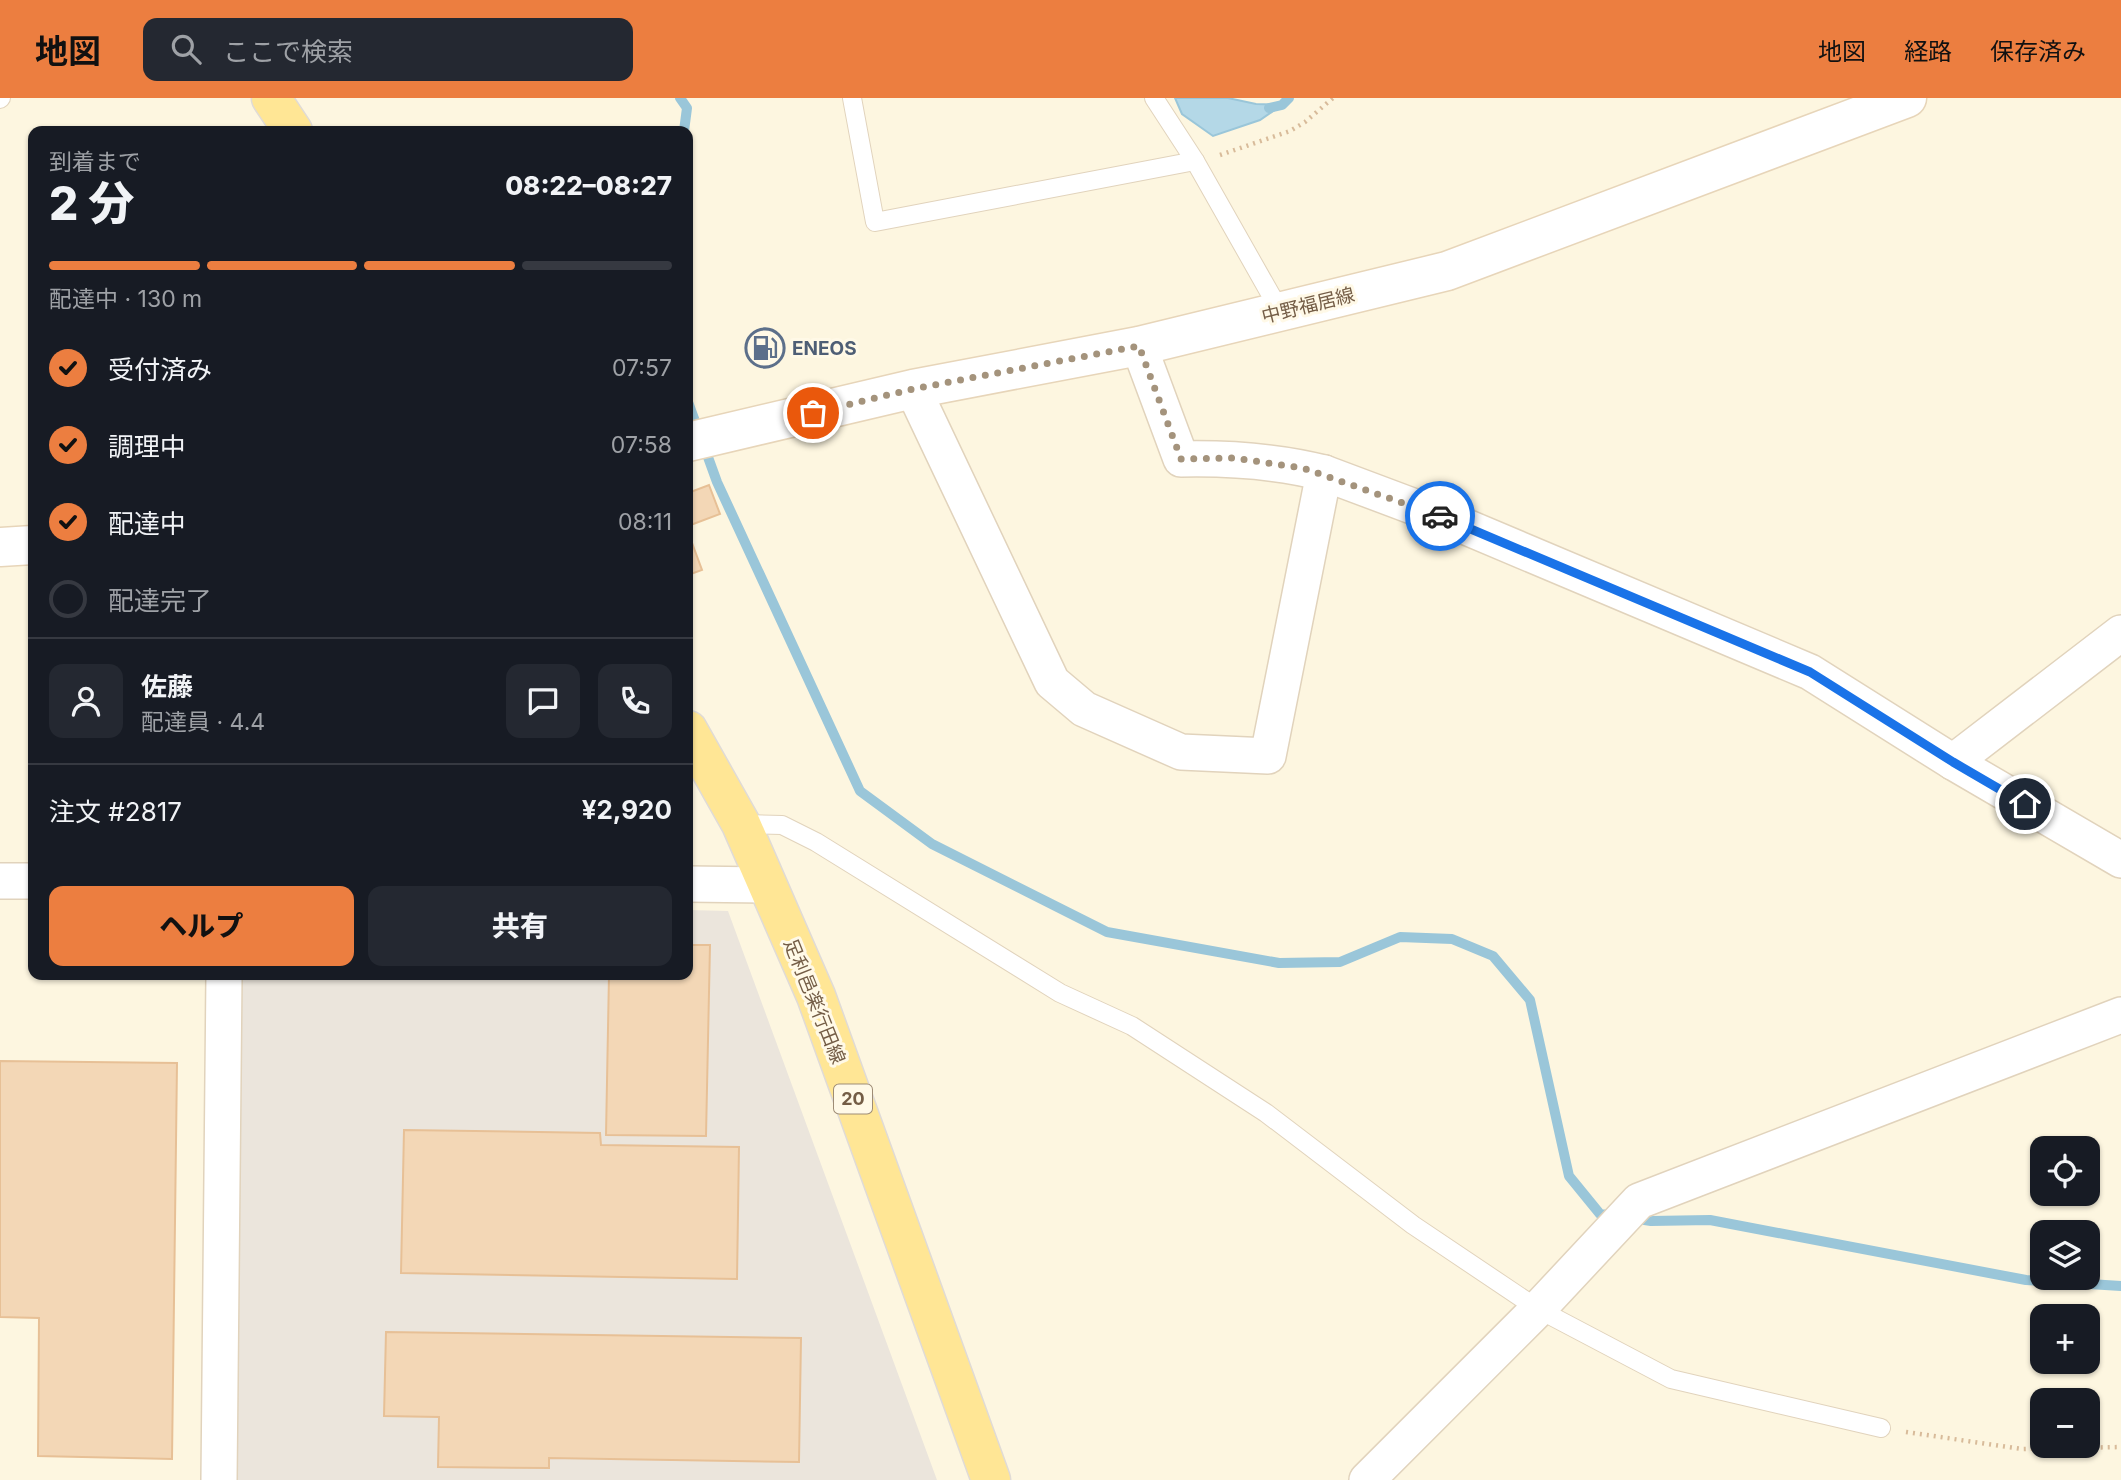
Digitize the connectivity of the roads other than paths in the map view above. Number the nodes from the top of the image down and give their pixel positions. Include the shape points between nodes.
1 (271, 98) edge
2 (852, 98) edge
3 (1153, 98) edge
4 (1907, 98) edge
5 (290, 126) edge
6 (1195, 161) junction
7 (1280, 311) junction
8 (1139, 346) junction
9 (913, 389) junction
10 (693, 441) edge
11 (1324, 474) junction
12 (28, 545) edge
13 (0, 547) edge
14 (2121, 633) edge
15 (693, 739) edge
16 (1953, 762) junction
17 (741, 824) junction
18 (2121, 860) edge
19 (0, 881) edge
20 (28, 881) edge
21 (693, 884) edge
22 (768, 885) junction
23 (224, 980) edge
24 (2121, 1015) edge
25 (1538, 1309) junction
26 (1881, 1428) road end
27 (219, 1480) edge
28 (990, 1480) edge
29 (1367, 1480) edge

1 - 5 main road
2 - 6 lane via 874,222
3 - 6 lane
4 - 7 main road, 中野福居線 via 1447,271
6 - 7 lane
7 - 8 main road, 中野福居線
8 - 9 main road, 中野福居線
8 - 11 street via 1181,459 1233,458
9 - 10 main road, 中野福居線
9 - 11 street via 1052,682 1084,709 1181,752 1268,756
11 - 16 street via 1452,521 1810,672
12 - 13 main road
14 - 16 street
15 - 17 main road, 足利邑楽行田線 / 20
16 - 18 street
17 - 22 main road, 足利邑楽行田線 / 20
17 - 25 lane via 782,825 816,842 1060,993 1132,1026 1266,1113 1413,1225
19 - 20 street
21 - 22 street
22 - 28 main road, 足利邑楽行田線 / 20 via 816,996
23 - 27 street
24 - 25 street via 1639,1201
25 - 26 lane via 1671,1379
25 - 29 street

